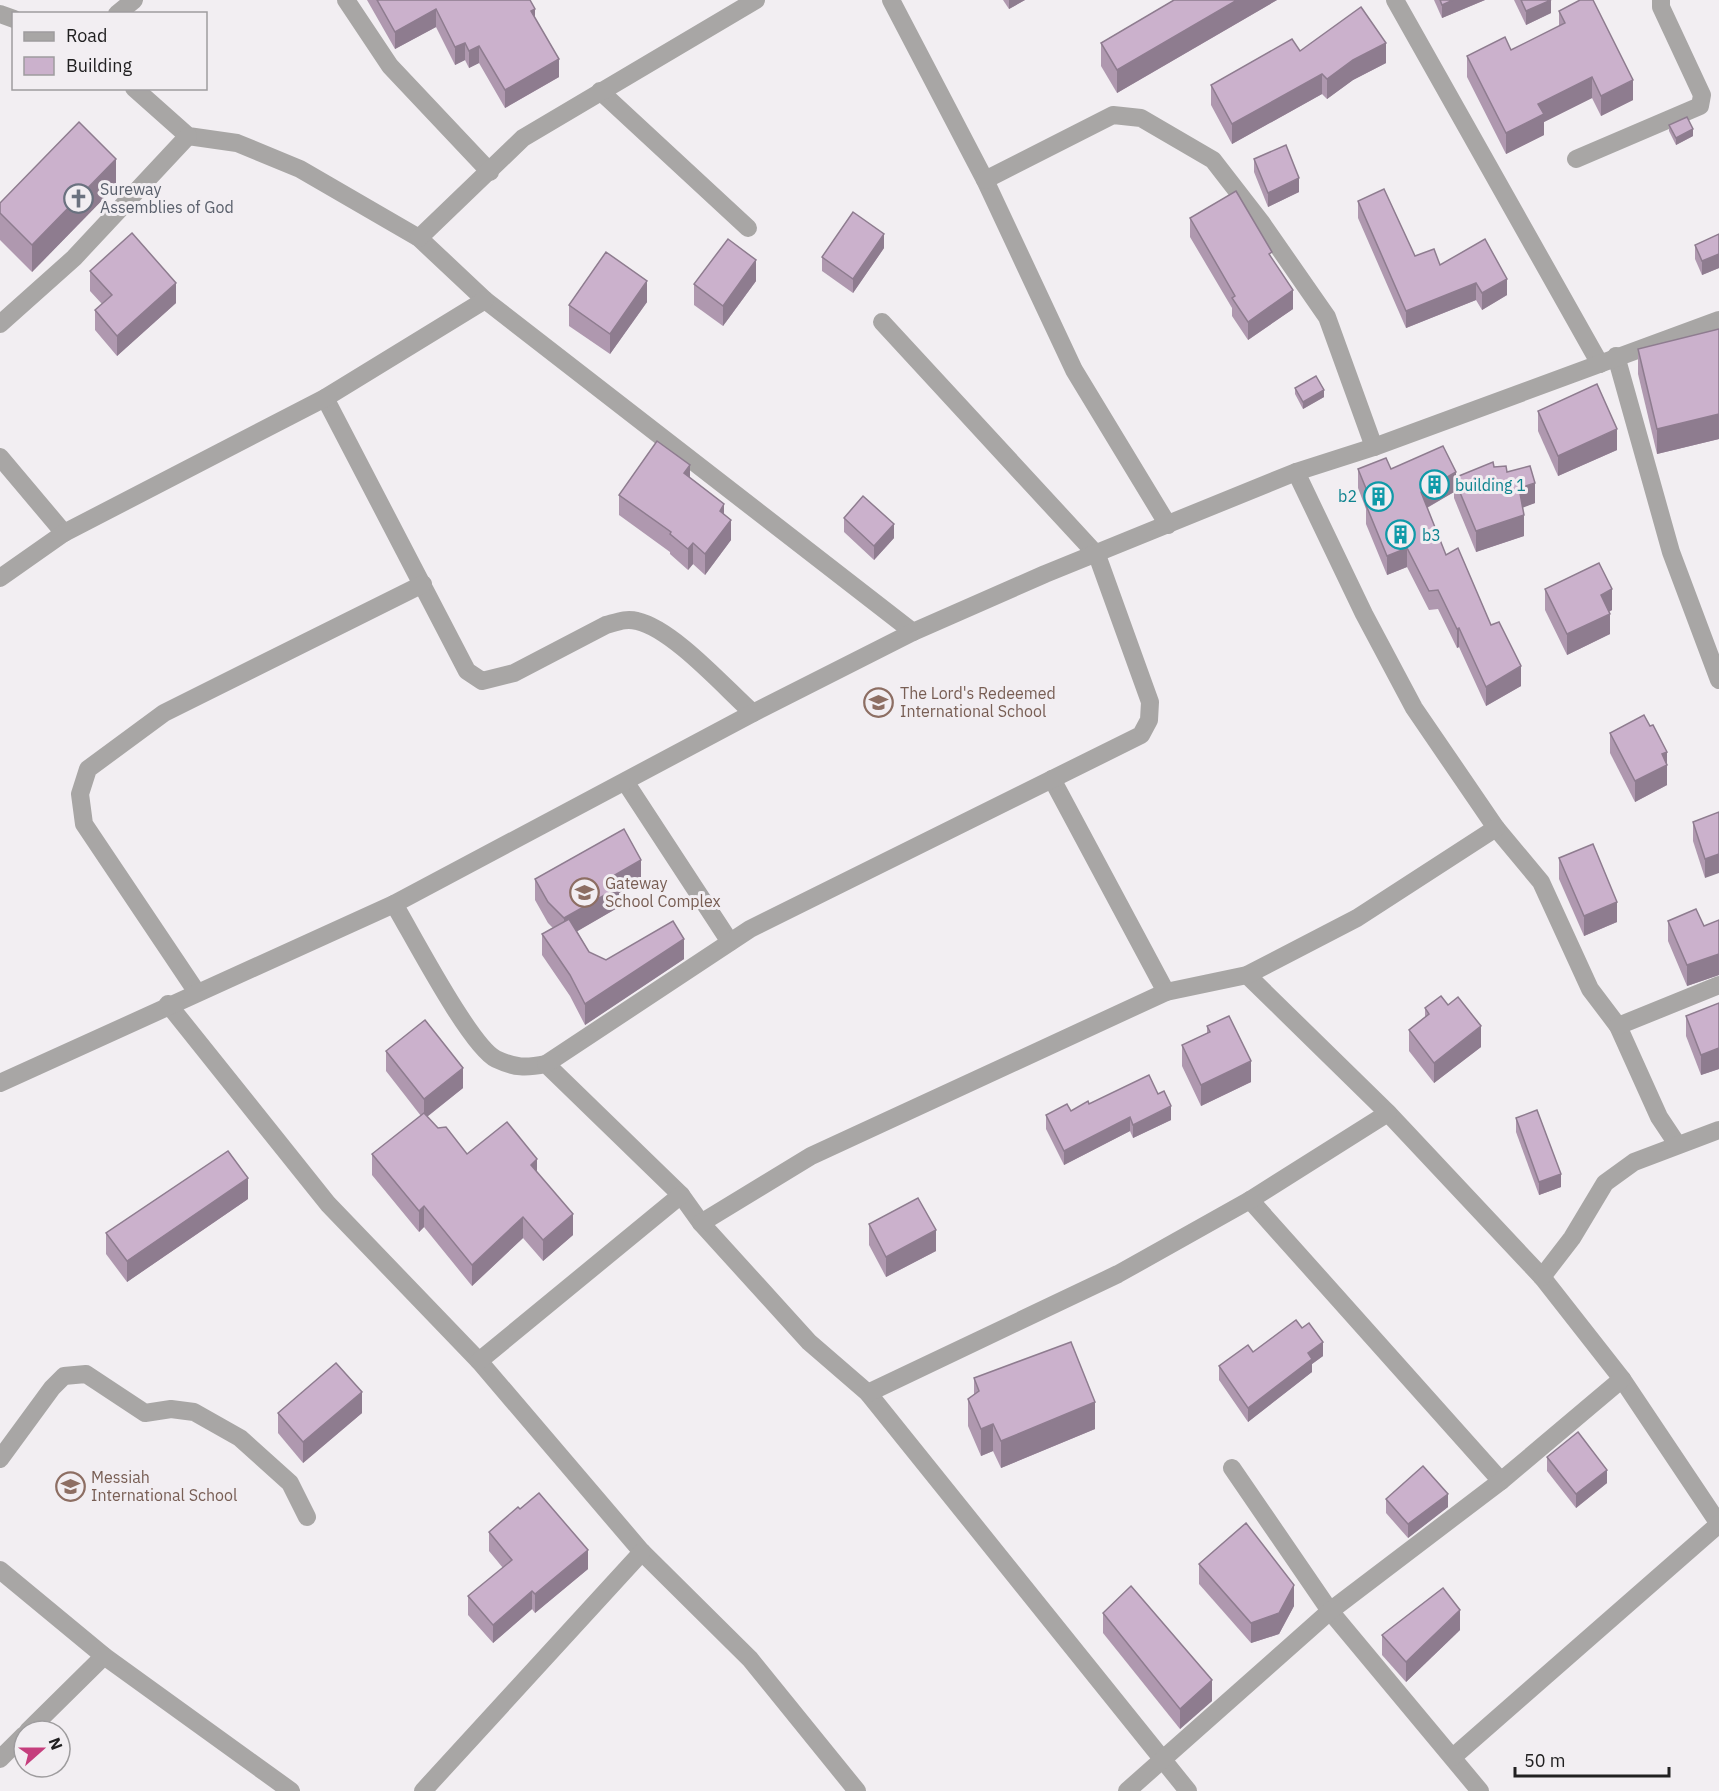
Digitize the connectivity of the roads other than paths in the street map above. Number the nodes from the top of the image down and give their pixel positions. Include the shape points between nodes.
1 (134, 0) edge
2 (346, 0) edge
3 (756, 0) edge
4 (891, 0) edge
5 (1395, 0) edge
6 (1661, 0) edge
7 (119, 12) edge
8 (136, 90) edge
9 (600, 91) junction
10 (188, 136) junction
11 (1576, 159) dead end
12 (490, 172) junction
13 (985, 180) junction
14 (748, 228) dead end
15 (419, 238) junction
16 (484, 300) junction
17 (1719, 320) edge
18 (882, 322) dead end
19 (0, 324) edge
20 (1608, 360) junction
21 (325, 398) junction
22 (1374, 447) junction
23 (0, 457) edge
24 (1296, 472) junction
25 (1168, 525) junction
26 (64, 533) junction
27 (1096, 555) junction
28 (0, 578) edge
29 (423, 584) junction
30 (913, 632) junction
31 (1719, 680) edge
32 (753, 713) junction
33 (1052, 778) junction
34 (626, 783) junction
35 (1496, 828) junction
36 (394, 904) junction
37 (730, 942) junction
38 (1247, 975) junction
39 (1719, 985) edge
40 (196, 991) junction
41 (1166, 992) junction
42 (168, 1004) junction
43 (1618, 1026) junction
44 (546, 1064) junction
45 (0, 1083) edge
46 (1388, 1113) junction
47 (1719, 1130) edge
48 (1677, 1144) junction
49 (681, 1196) junction
50 (1250, 1200) junction
51 (701, 1223) junction
52 (1542, 1276) junction
53 (479, 1361) junction
54 (1622, 1378) junction
55 (868, 1393) junction
56 (0, 1459) edge
57 (1232, 1468) dead end
58 (1501, 1481) junction
59 (307, 1517) dead end
60 (1719, 1524) edge
61 (642, 1552) junction
62 (0, 1570) edge
63 (1330, 1611) junction
64 (104, 1656) junction
65 (40, 1719) edge
66 (12, 1747) edge
67 (1453, 1758) junction
68 (0, 1759) edge
69 (1163, 1761) junction
70 (291, 1791) edge
71 (423, 1791) edge
72 (857, 1791) edge
73 (1127, 1791) edge
74 (1188, 1791) edge
75 (1480, 1791) edge

1 - 7 street
2 - 12 street via 390,66
3 - 9 street
4 - 13 street
5 - 20 street
6 - 11 street via 1702,95 1700,106
8 - 10 street
9 - 12 street via 523,138
9 - 14 street
10 - 15 street via 237,143 300,170
10 - 19 street via 74,258
12 - 15 street
13 - 22 street via 1113,115 1142,118 1213,160 1327,318
13 - 25 street via 1074,370
15 - 16 street
16 - 21 street
16 - 30 street
17 - 20 street
18 - 27 street
20 - 22 street
20 - 31 street via 1671,552
21 - 26 street
21 - 29 street
22 - 24 street
23 - 26 street
24 - 25 street
24 - 35 street via 1414,708
25 - 27 street
26 - 28 street
27 - 30 street
27 - 33 street via 1150,702 1149,720 1141,735
29 - 32 street via 467,670 482,681 514,673 606,626 622,620 638,621 665,633
29 - 40 street via 164,713 88,769 80,794 84,824
30 - 32 street
32 - 34 street
33 - 37 street
33 - 41 street
34 - 36 street
34 - 37 street
35 - 38 street via 1357,918
35 - 43 street via 1541,882 1590,989
36 - 40 street
36 - 44 street via 470,1032 494,1058 522,1068
37 - 44 street
38 - 41 street
38 - 46 street
39 - 43 street
40 - 42 street
41 - 51 street via 811,1156
42 - 45 street
42 - 53 street via 328,1204
43 - 48 street via 1659,1117
44 - 49 street
46 - 50 street
46 - 52 street
47 - 48 street
48 - 52 street via 1634,1162 1605,1183 1572,1238
49 - 51 street
49 - 53 street
50 - 55 street via 1118,1274
50 - 58 street
51 - 55 street via 809,1342
52 - 54 street
53 - 61 street
54 - 58 street
54 - 60 street
55 - 69 street
56 - 59 street via 52,1388 64,1377 86,1374 145,1413 171,1409 194,1412 240,1438 290,1483
57 - 63 street
58 - 63 street
60 - 67 street
61 - 71 street
61 - 72 street via 750,1659
62 - 64 street
63 - 67 street
63 - 69 street
64 - 65 street
64 - 70 street
66 - 68 street
67 - 75 street
69 - 73 street
69 - 74 street

